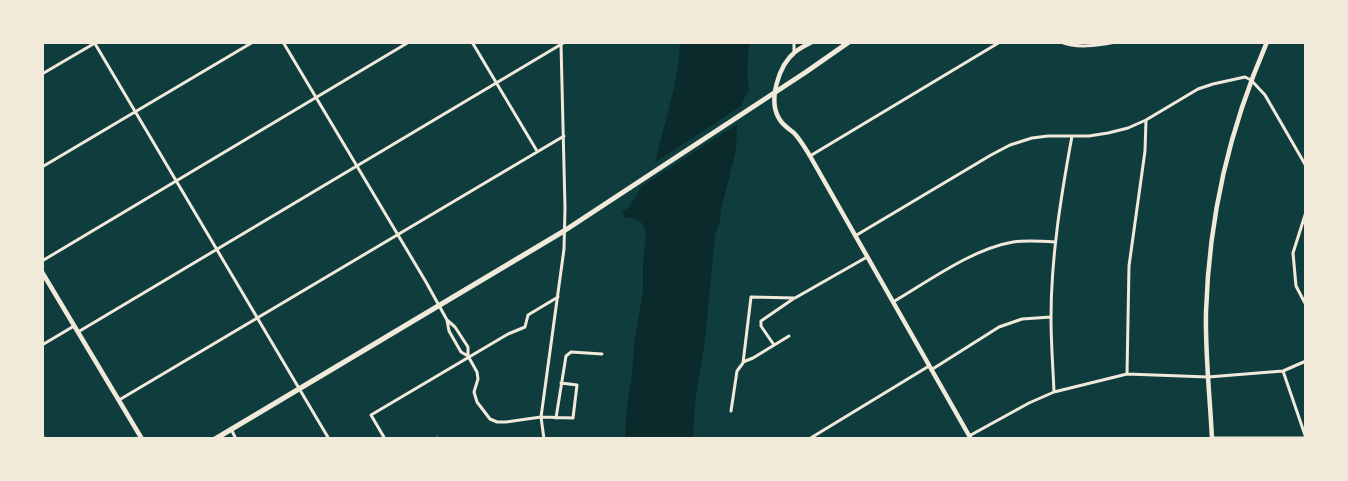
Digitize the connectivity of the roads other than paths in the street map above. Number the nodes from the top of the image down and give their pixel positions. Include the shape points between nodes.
1 (95, 42) edge
2 (253, 42) edge
3 (283, 42) edge
4 (409, 42) edge
5 (472, 42) edge
6 (794, 42) edge
7 (812, 42) edge
8 (849, 42) edge
9 (1000, 42) edge
10 (1061, 42) edge
11 (1116, 42) edge
12 (1267, 42) edge
13 (562, 43) edge
14 (794, 52) junction
15 (42, 74) edge
16 (1251, 80) junction
17 (497, 83) junction
18 (316, 97) junction
19 (135, 111) junction
20 (1146, 120) junction
21 (564, 136) junction
22 (1072, 136) junction
23 (537, 152) junction
24 (810, 156) junction
25 (357, 166) junction
26 (1306, 166) edge
27 (42, 167) edge
28 (176, 181) junction
29 (1306, 212) edge
30 (564, 231) junction
31 (397, 234) junction
32 (855, 236) junction
33 (1055, 242) junction
34 (218, 250) junction
35 (867, 257) junction
36 (42, 261) edge
37 (42, 272) edge
38 (558, 297) junction
39 (795, 298) junction
40 (893, 302) junction
41 (439, 305) junction
42 (1306, 305) edge
43 (258, 317) junction
44 (1051, 317) junction
45 (447, 320) junction
46 (74, 325) junction
47 (78, 332) junction
48 (789, 336) dead end
49 (42, 345) edge
50 (774, 345) junction
51 (602, 354) dead end
52 (468, 356) junction
53 (1306, 361) edge
54 (743, 363) junction
55 (930, 368) junction
56 (1283, 371) junction
57 (1127, 374) junction
58 (1208, 377) junction
59 (561, 383) junction
60 (300, 388) junction
61 (1054, 392) junction
62 (119, 400) junction
63 (730, 411) dead end
64 (542, 417) junction
65 (556, 418) junction
66 (231, 429) junction
67 (42, 435) edge
68 (970, 437) edge
69 (1306, 438) edge
70 (45, 439) edge
71 (142, 439) edge
72 (215, 439) edge
73 (236, 439) edge
74 (329, 439) edge
75 (386, 439) edge
76 (544, 439) edge
77 (809, 439) edge
78 (1212, 439) edge

1 - 15 street
1 - 19 street
2 - 19 street
3 - 18 street
4 - 18 street
5 - 17 street
6 - 14 street
7 - 14 street
8 - 30 main road
9 - 24 street
10 - 11 street via 1082,46
12 - 16 street
13 - 17 street
13 - 21 street
14 - 24 street via 782,68 774,102 780,121
16 - 20 street via 1245,77 1198,89
16 - 26 street via 1265,95
16 - 58 street via 1229,146 1214,218 1206,313
17 - 23 street
17 - 25 street
18 - 25 street
18 - 28 street
19 - 27 street
19 - 28 street
20 - 22 street via 1108,133
20 - 57 street via 1129,266
21 - 23 street
21 - 30 street
22 - 32 street via 1041,136 1001,149
22 - 33 street
23 - 31 street
24 - 32 street
25 - 31 street
25 - 34 street
28 - 34 street
28 - 36 street
29 - 42 street via 1293,253 1296,286
30 - 38 street
30 - 41 main road
31 - 41 street
31 - 43 street
32 - 35 street
33 - 40 street via 1015,242 971,256
33 - 44 street
34 - 43 street
34 - 47 street
35 - 39 street
35 - 40 street
37 - 46 street
38 - 52 street via 528,315 525,327
38 - 64 street
39 - 50 street via 761,321
39 - 54 street via 751,297
40 - 55 street
41 - 45 street
41 - 60 main road
43 - 60 street
43 - 62 street
44 - 55 street via 1022,319 999,327
44 - 61 street
45 - 52 street via 461,352
45 - 52 street via 468,347
46 - 47 street
46 - 49 street
47 - 62 street
48 - 50 street
50 - 54 street
51 - 59 street via 571,352 566,356
52 - 64 street via 477,372 477,402 490,419 506,422
52 - 75 street via 371,415
53 - 56 street
54 - 63 street via 737,371
55 - 68 street
55 - 77 street
56 - 58 street
56 - 69 street
57 - 58 street
57 - 61 street
58 - 78 street
59 - 65 street
59 - 65 street via 577,385 573,418
60 - 66 main road
60 - 74 street
61 - 68 street
62 - 71 street
64 - 65 street
64 - 76 street
66 - 72 main road
66 - 73 street
67 - 70 street
69 - 78 street

